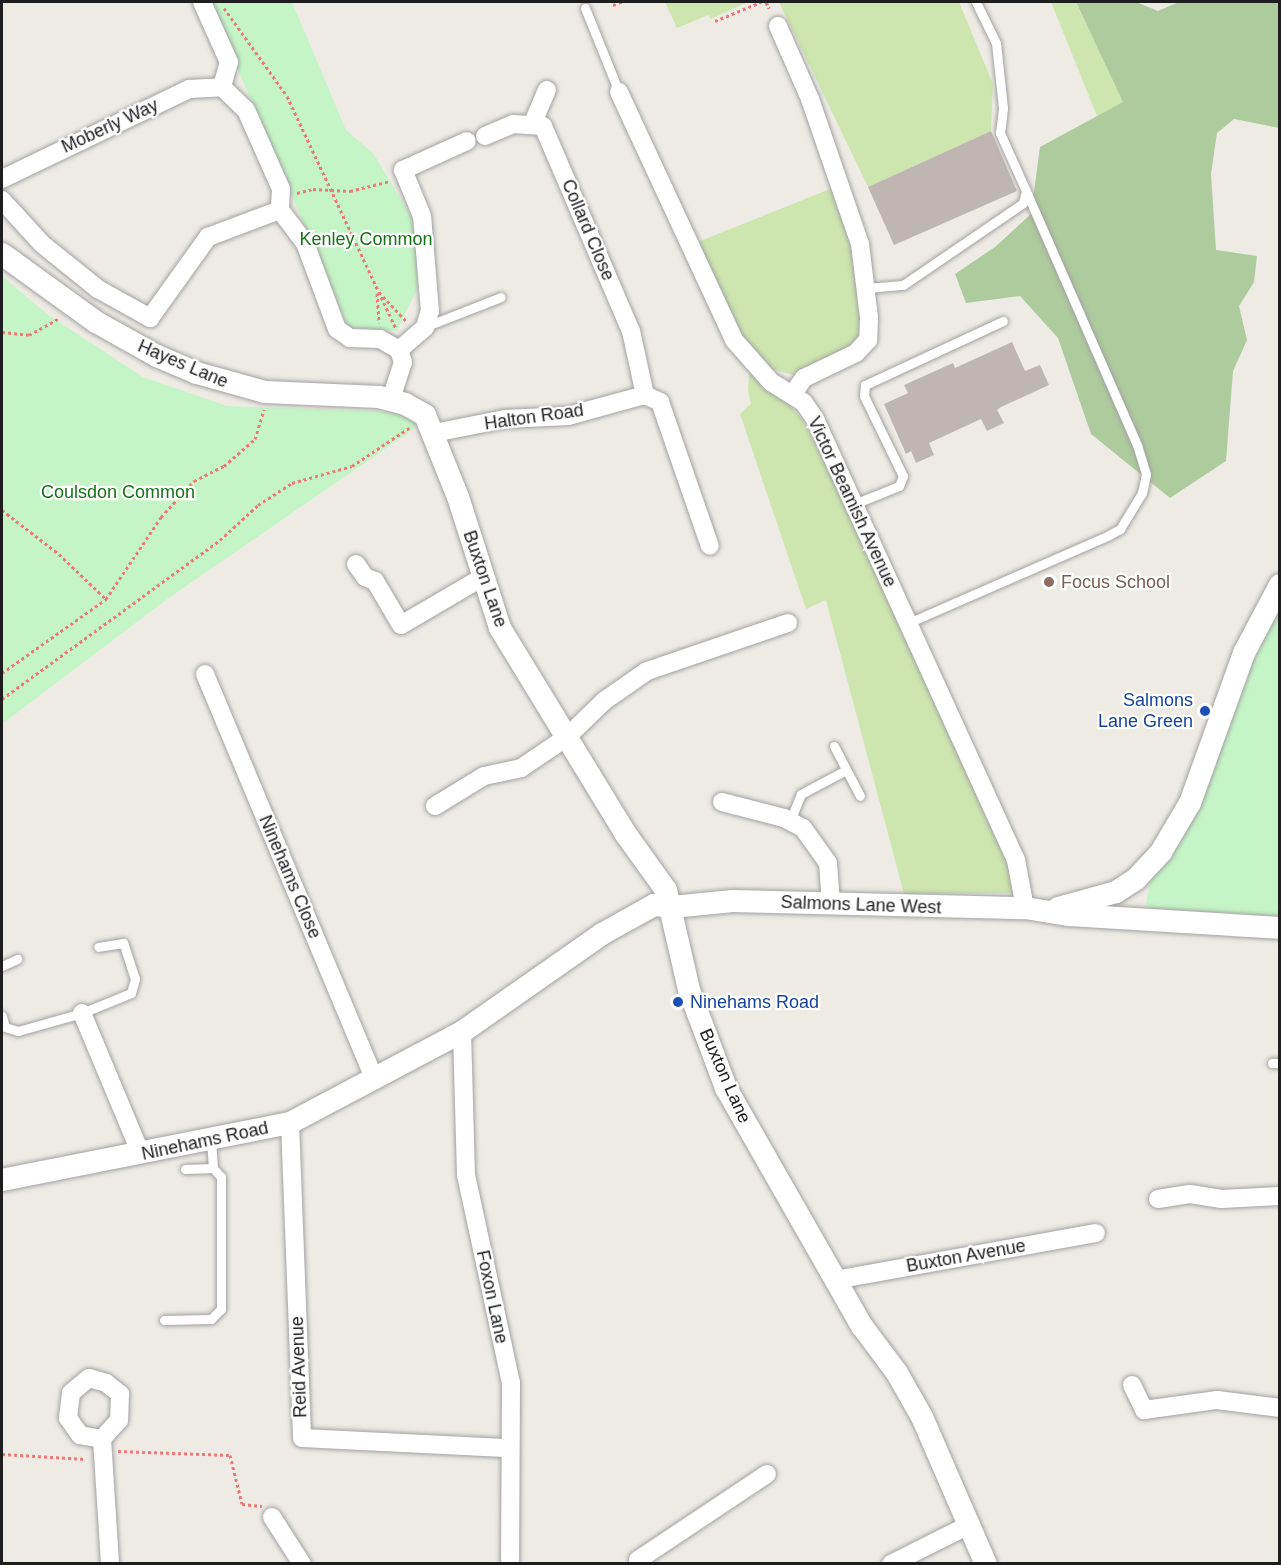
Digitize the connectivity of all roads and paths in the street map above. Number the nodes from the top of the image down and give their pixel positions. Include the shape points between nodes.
1 (202, 2) edge
2 (220, 2) edge
3 (621, 2) edge
4 (761, 2) edge
5 (766, 2) edge
6 (976, 2) edge
7 (613, 5) dead end
8 (585, 8) dead end
9 (769, 8) dead end
10 (715, 21) dead end
11 (778, 26) dead end
12 (222, 87) junction
13 (547, 90) dead end
14 (619, 92) joint
15 (531, 125) junction
16 (485, 136) dead end
17 (467, 141) dead end
18 (405, 175) junction
19 (2, 179) edge
20 (1026, 191) junction
21 (333, 192) junction
22 (2, 200) edge
23 (280, 210) junction
24 (2, 254) edge
25 (867, 288) junction
26 (377, 290) junction
27 (501, 297) dead end
28 (68, 305) junction
29 (1003, 321) dead end
30 (2, 332) edge
31 (421, 332) junction
32 (380, 339) junction
33 (399, 350) junction
34 (265, 392) junction
35 (645, 395) junction
36 (792, 395) junction
37 (392, 399) junction
38 (417, 410) junction
39 (434, 433) junction
40 (854, 504) junction
41 (2, 510) edge
42 (710, 546) dead end
43 (356, 564) dead end
44 (481, 578) junction
45 (1280, 585) edge
46 (106, 599) junction
47 (788, 623) dead end
48 (908, 623) junction
49 (2, 673) edge
50 (205, 674) dead end
51 (2, 699) edge
52 (567, 737) junction
53 (834, 746) dead end
54 (844, 771) junction
55 (860, 796) dead end
56 (722, 802) dead end
57 (435, 806) dead end
58 (790, 821) junction
59 (1136, 879) junction
60 (831, 904) junction
61 (672, 907) junction
62 (1025, 908) junction
63 (1051, 909) junction
64 (1145, 918) junction
65 (1280, 928) edge
66 (98, 947) dead end
67 (17, 959) dead end
68 (2, 966) edge
69 (82, 1013) junction
70 (2, 1016) edge
71 (462, 1032) junction
72 (375, 1080) junction
73 (290, 1123) junction
74 (212, 1139) junction
75 (141, 1154) junction
76 (213, 1168) junction
77 (185, 1169) dead end
78 (2, 1180) edge
79 (1280, 1196) edge
80 (1158, 1199) dead end
81 (1096, 1233) dead end
82 (835, 1280) junction
83 (164, 1320) dead end
84 (1132, 1385) dead end
85 (1280, 1408) edge
86 (102, 1445) junction
87 (510, 1448) junction
88 (2, 1454) edge
89 (767, 1474) dead end
90 (272, 1516) joint
91 (971, 1524) junction
92 (636, 1562) edge
93 (110, 1563) edge
94 (302, 1563) edge
95 (510, 1563) edge
96 (891, 1563) edge
97 (986, 1563) edge

1 - 12 street via 229,62
2 - 21 path via 287,96
3 - 7 path
4 - 10 path
5 - 9 path
6 - 20 lane via 996,43 1003,108 1000,133
8 - 14 lane
11 - 25 street via 840,185 860,244
12 - 19 street, Moberly Way via 189,89
12 - 23 street via 246,110 282,189
13 - 15 street
14 - 36 street, Victor Beamish Avenue via 734,340 771,382
15 - 16 street via 513,124
15 - 35 street, Collard Close via 543,126 631,331
17 - 18 street via 403,170
18 - 21 path via 376,186
18 - 31 street via 422,216 430,312
20 - 25 lane via 1023,203 903,285
20 - 48 lane via 1137,445 1146,474 1142,493 1134,510 1114,532
21 - 23 path via 313,189 298,193
21 - 26 path
22 - 23 street via 42,244 98,289 150,318 208,237
23 - 32 street via 305,243 337,329 350,338
24 - 28 street, Hayes Lane
25 - 36 street via 868,340 856,353 804,378
26 - 31 path
26 - 32 path
26 - 33 path via 398,334
27 - 31 lane
28 - 30 path via 58,321 29,335
28 - 34 street, Hayes Lane via 157,356 231,384
29 - 40 lane via 865,386 864,396 903,476 899,486
31 - 33 street
32 - 33 street
33 - 37 street via 404,362
34 - 37 street, Hayes Lane
34 - 46 path via 255,439 224,466 187,488 161,517
35 - 39 street, Halton Road via 568,416 505,419
35 - 42 street via 660,402
36 - 40 street, Victor Beamish Avenue via 804,403 815,419
37 - 38 street, Buxton Lane
38 - 39 street, Buxton Lane via 425,415
38 - 51 path via 408,429 352,466 292,483 258,505 220,540
39 - 44 street, Buxton Lane via 458,497
40 - 48 street, Victor Beamish Avenue
41 - 46 path via 59,554
43 - 44 street via 365,577 375,581 401,625
44 - 52 street, Buxton Lane via 500,628
45 - 59 street, Salmons Lane West via 1244,653 1190,803 1161,852
46 - 49 path
47 - 52 street via 646,671 604,701
48 - 62 street, Victor Beamish Avenue via 1016,860
50 - 72 street, Ninehams Close
52 - 57 street via 520,768 484,776
52 - 61 street, Buxton Lane via 625,833 666,890
53 - 54 lane
54 - 55 lane
54 - 58 lane via 801,794
56 - 58 street
58 - 60 street via 808,833 828,863
59 - 63 street, Salmons Lane West via 1116,892
59 - 64 street via 1134,896
60 - 61 street, Salmons Lane West via 733,901
60 - 62 street, Salmons Lane West
61 - 71 street, Ninehams Road via 654,905 631,915
61 - 82 street, Buxton Lane via 689,990 726,1088
62 - 63 street, Salmons Lane West
63 - 64 street, Salmons Lane West via 1069,915
64 - 65 street, Salmons Lane West
66 - 69 lane via 123,943 135,990
67 - 68 lane
69 - 70 lane via 10,1031
69 - 75 street
71 - 72 street, Ninehams Road
71 - 87 street, Foxon Lane via 466,1175 511,1383
72 - 73 street, Ninehams Road
73 - 74 street, Ninehams Road
73 - 87 street, Reid Avenue via 302,1438
74 - 75 street, Ninehams Road
74 - 76 lane
75 - 78 street, Ninehams Road
76 - 77 lane
76 - 83 lane via 221,1177 221,1309 211,1319
79 - 80 street via 1222,1199 1191,1194
81 - 82 street, Buxton Avenue
82 - 91 street, Buxton Lane via 922,1417
84 - 85 street via 1144,1410 1217,1400
86 - 88 path via 85,1460
86 - 90 path via 230,1455 242,1504 267,1507
86 - 93 street
87 - 95 street, Foxon Lane
89 - 92 street
90 - 94 street
91 - 96 street
91 - 97 street, Buxton Lane

